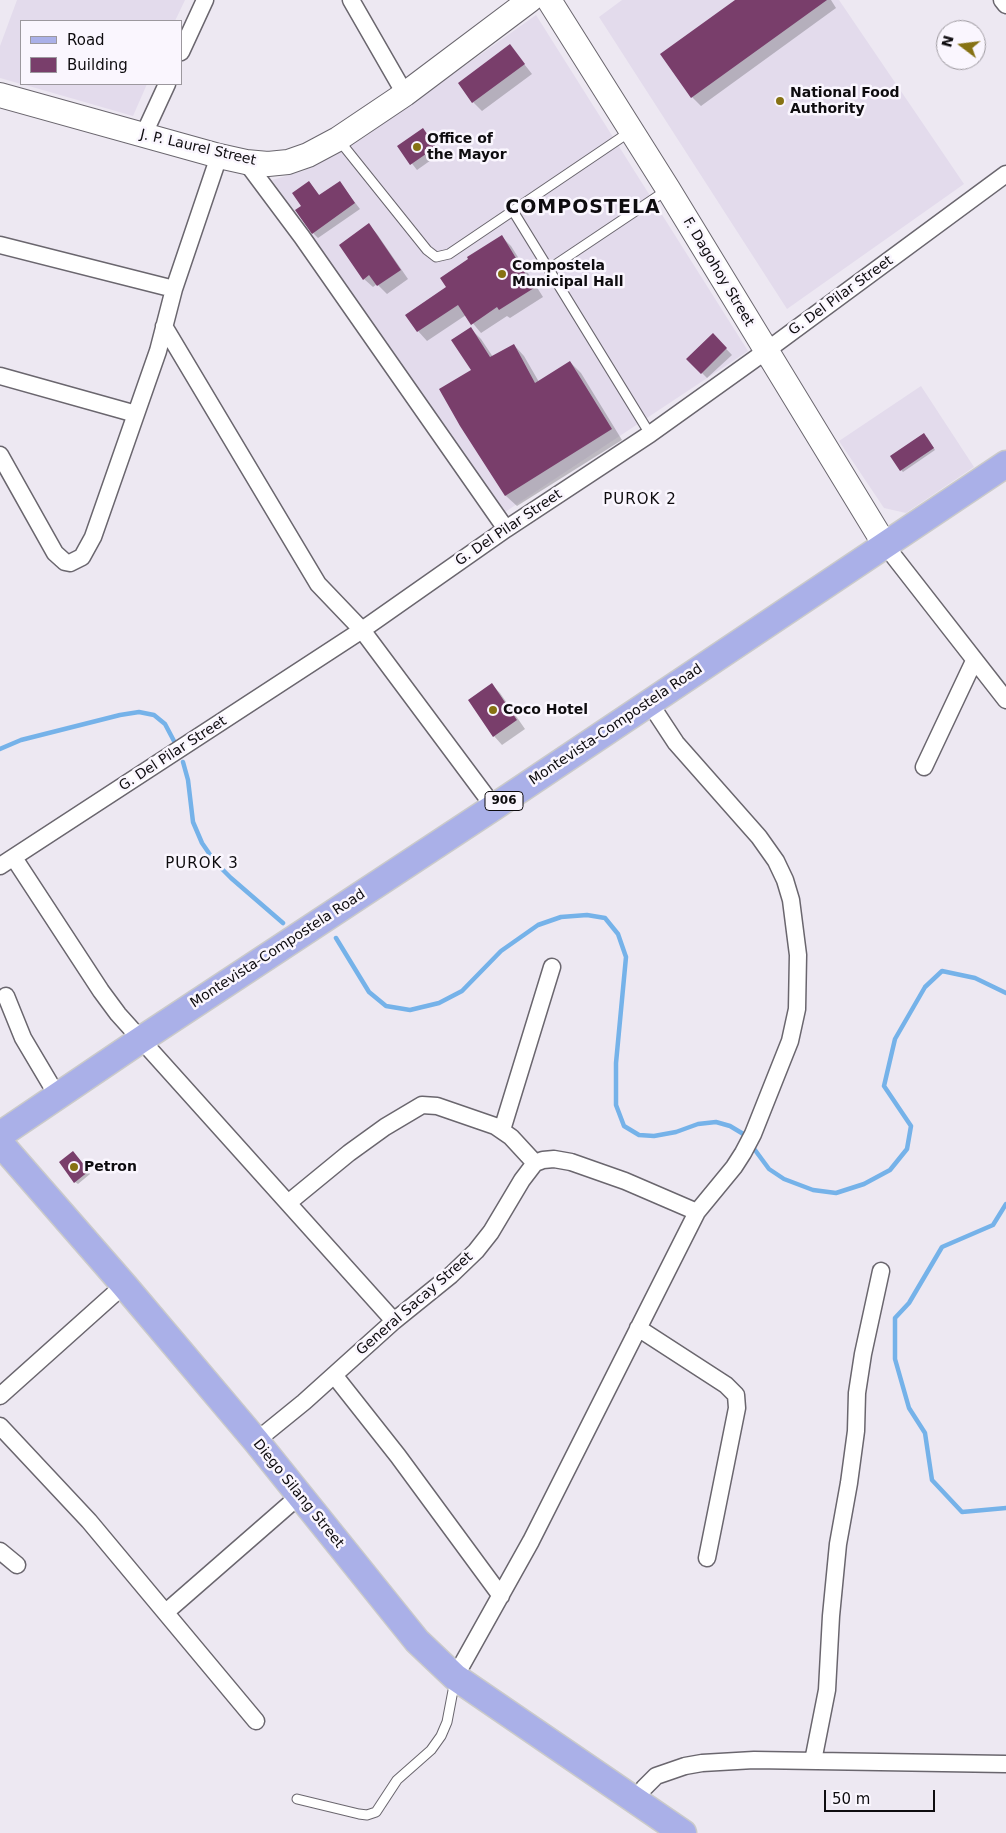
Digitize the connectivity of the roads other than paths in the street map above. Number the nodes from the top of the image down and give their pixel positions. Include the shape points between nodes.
1 (205, 0) edge
2 (351, 0) edge
3 (530, 0) edge
4 (549, 0) edge
5 (1002, 0) edge
6 (1006, 5) edge
7 (182, 50) edge
8 (167, 85) edge
9 (405, 94) junction
10 (0, 96) edge
11 (631, 131) junction
12 (144, 136) junction
13 (338, 139) junction
14 (219, 156) junction
15 (246, 162) junction
16 (1006, 174) edge
17 (668, 189) junction
18 (514, 211) junction
19 (0, 245) edge
20 (549, 269) junction
21 (174, 289) junction
22 (164, 326) junction
23 (766, 351) junction
24 (0, 376) edge
25 (136, 414) junction
26 (650, 434) junction
27 (0, 455) edge
28 (1006, 464) edge
29 (506, 529) junction
30 (885, 545) junction
31 (362, 630) junction
32 (974, 661) junction
33 (1006, 700) edge
34 (649, 702) junction
35 (924, 768) dead end
36 (494, 807) junction
37 (7, 862) edge
38 (552, 967) dead end
39 (6, 996) dead end
40 (142, 1039) junction
41 (58, 1096) junction
42 (502, 1130) junction
43 (0, 1135) edge
44 (0, 1143) edge
45 (535, 1163) junction
46 (288, 1203) junction
47 (696, 1212) junction
48 (881, 1271) dead end
49 (124, 1286) junction
50 (394, 1321) junction
51 (638, 1328) junction
52 (334, 1375) junction
53 (0, 1396) edge
54 (0, 1426) edge
55 (256, 1441) junction
56 (300, 1496) junction
57 (0, 1551) edge
58 (707, 1558) dead end
59 (17, 1565) dead end
60 (501, 1596) junction
61 (166, 1612) junction
62 (455, 1677) junction
63 (256, 1720) dead end
64 (813, 1761) junction
65 (1006, 1764) edge
66 (297, 1799) dead end
67 (635, 1800) junction
68 (683, 1833) edge

1 - 7 street
2 - 9 street
3 - 9 main road, J. P. Laurel Street
4 - 11 main road, F. Dagohoy Street
5 - 6 street
8 - 12 street
9 - 13 main road, J. P. Laurel Street
10 - 12 main road, J. P. Laurel Street
11 - 17 main road, F. Dagohoy Street
11 - 18 lane
12 - 14 main road, J. P. Laurel Street
13 - 15 main road, J. P. Laurel Street via 288,162
13 - 18 lane via 436,257 450,254
14 - 15 main road, J. P. Laurel Street
14 - 21 street
15 - 29 street
16 - 23 street, G. Del Pilar Street
17 - 20 lane
17 - 23 main road, F. Dagohoy Street
18 - 20 lane
19 - 21 street
20 - 26 lane
21 - 22 street
22 - 25 street
22 - 31 street via 318,584
23 - 26 street, G. Del Pilar Street
23 - 30 main road, F. Dagohoy Street
24 - 25 street
25 - 27 street via 93,537 82,557 70,563 54,553
26 - 29 street, G. Del Pilar Street
28 - 30 main road, Montevista-Compostela Road / 906
29 - 31 street, G. Del Pilar Street
30 - 32 street
30 - 34 main road, Montevista-Compostela Road / 906
31 - 36 street
31 - 37 street, G. Del Pilar Street
32 - 33 street
32 - 35 street
34 - 36 main road, Montevista-Compostela Road / 906
34 - 47 street via 676,743 759,837 776,861 791,900 798,955 797,1009 781,1064 743,1153
36 - 40 main road, Montevista-Compostela Road / 906
37 - 40 street via 118,1014
38 - 42 street
39 - 41 street via 23,1038
40 - 41 main road, Montevista-Compostela Road / 906
40 - 46 street
41 - 43 main road, Montevista-Compostela Road / 906
42 - 45 street
42 - 46 street via 437,1106 422,1106 349,1153
44 - 49 main road, Diego Silang Street
45 - 47 street via 554,1159 570,1162 625,1181
45 - 50 street, General Sacay Street via 492,1232 476,1251
46 - 50 street
47 - 51 street
48 - 64 street via 857,1393 856,1431 836,1562 827,1690
49 - 53 street
49 - 55 main road, Diego Silang Street
50 - 52 street, General Sacay Street
51 - 58 street via 736,1394 737,1408
51 - 60 street
52 - 55 street, General Sacay Street
52 - 60 street
54 - 61 street via 89,1521
55 - 56 main road, Diego Silang Street
56 - 61 street
56 - 62 main road, Diego Silang Street via 417,1641
57 - 59 street
60 - 62 street
61 - 63 street
62 - 66 lane via 447,1722 441,1736 431,1750 398,1780 376,1812 359,1814
62 - 67 main road, Diego Silang Street
64 - 65 street
64 - 67 street via 754,1760 685,1766 656,1776
67 - 68 main road, Diego Silang Street

